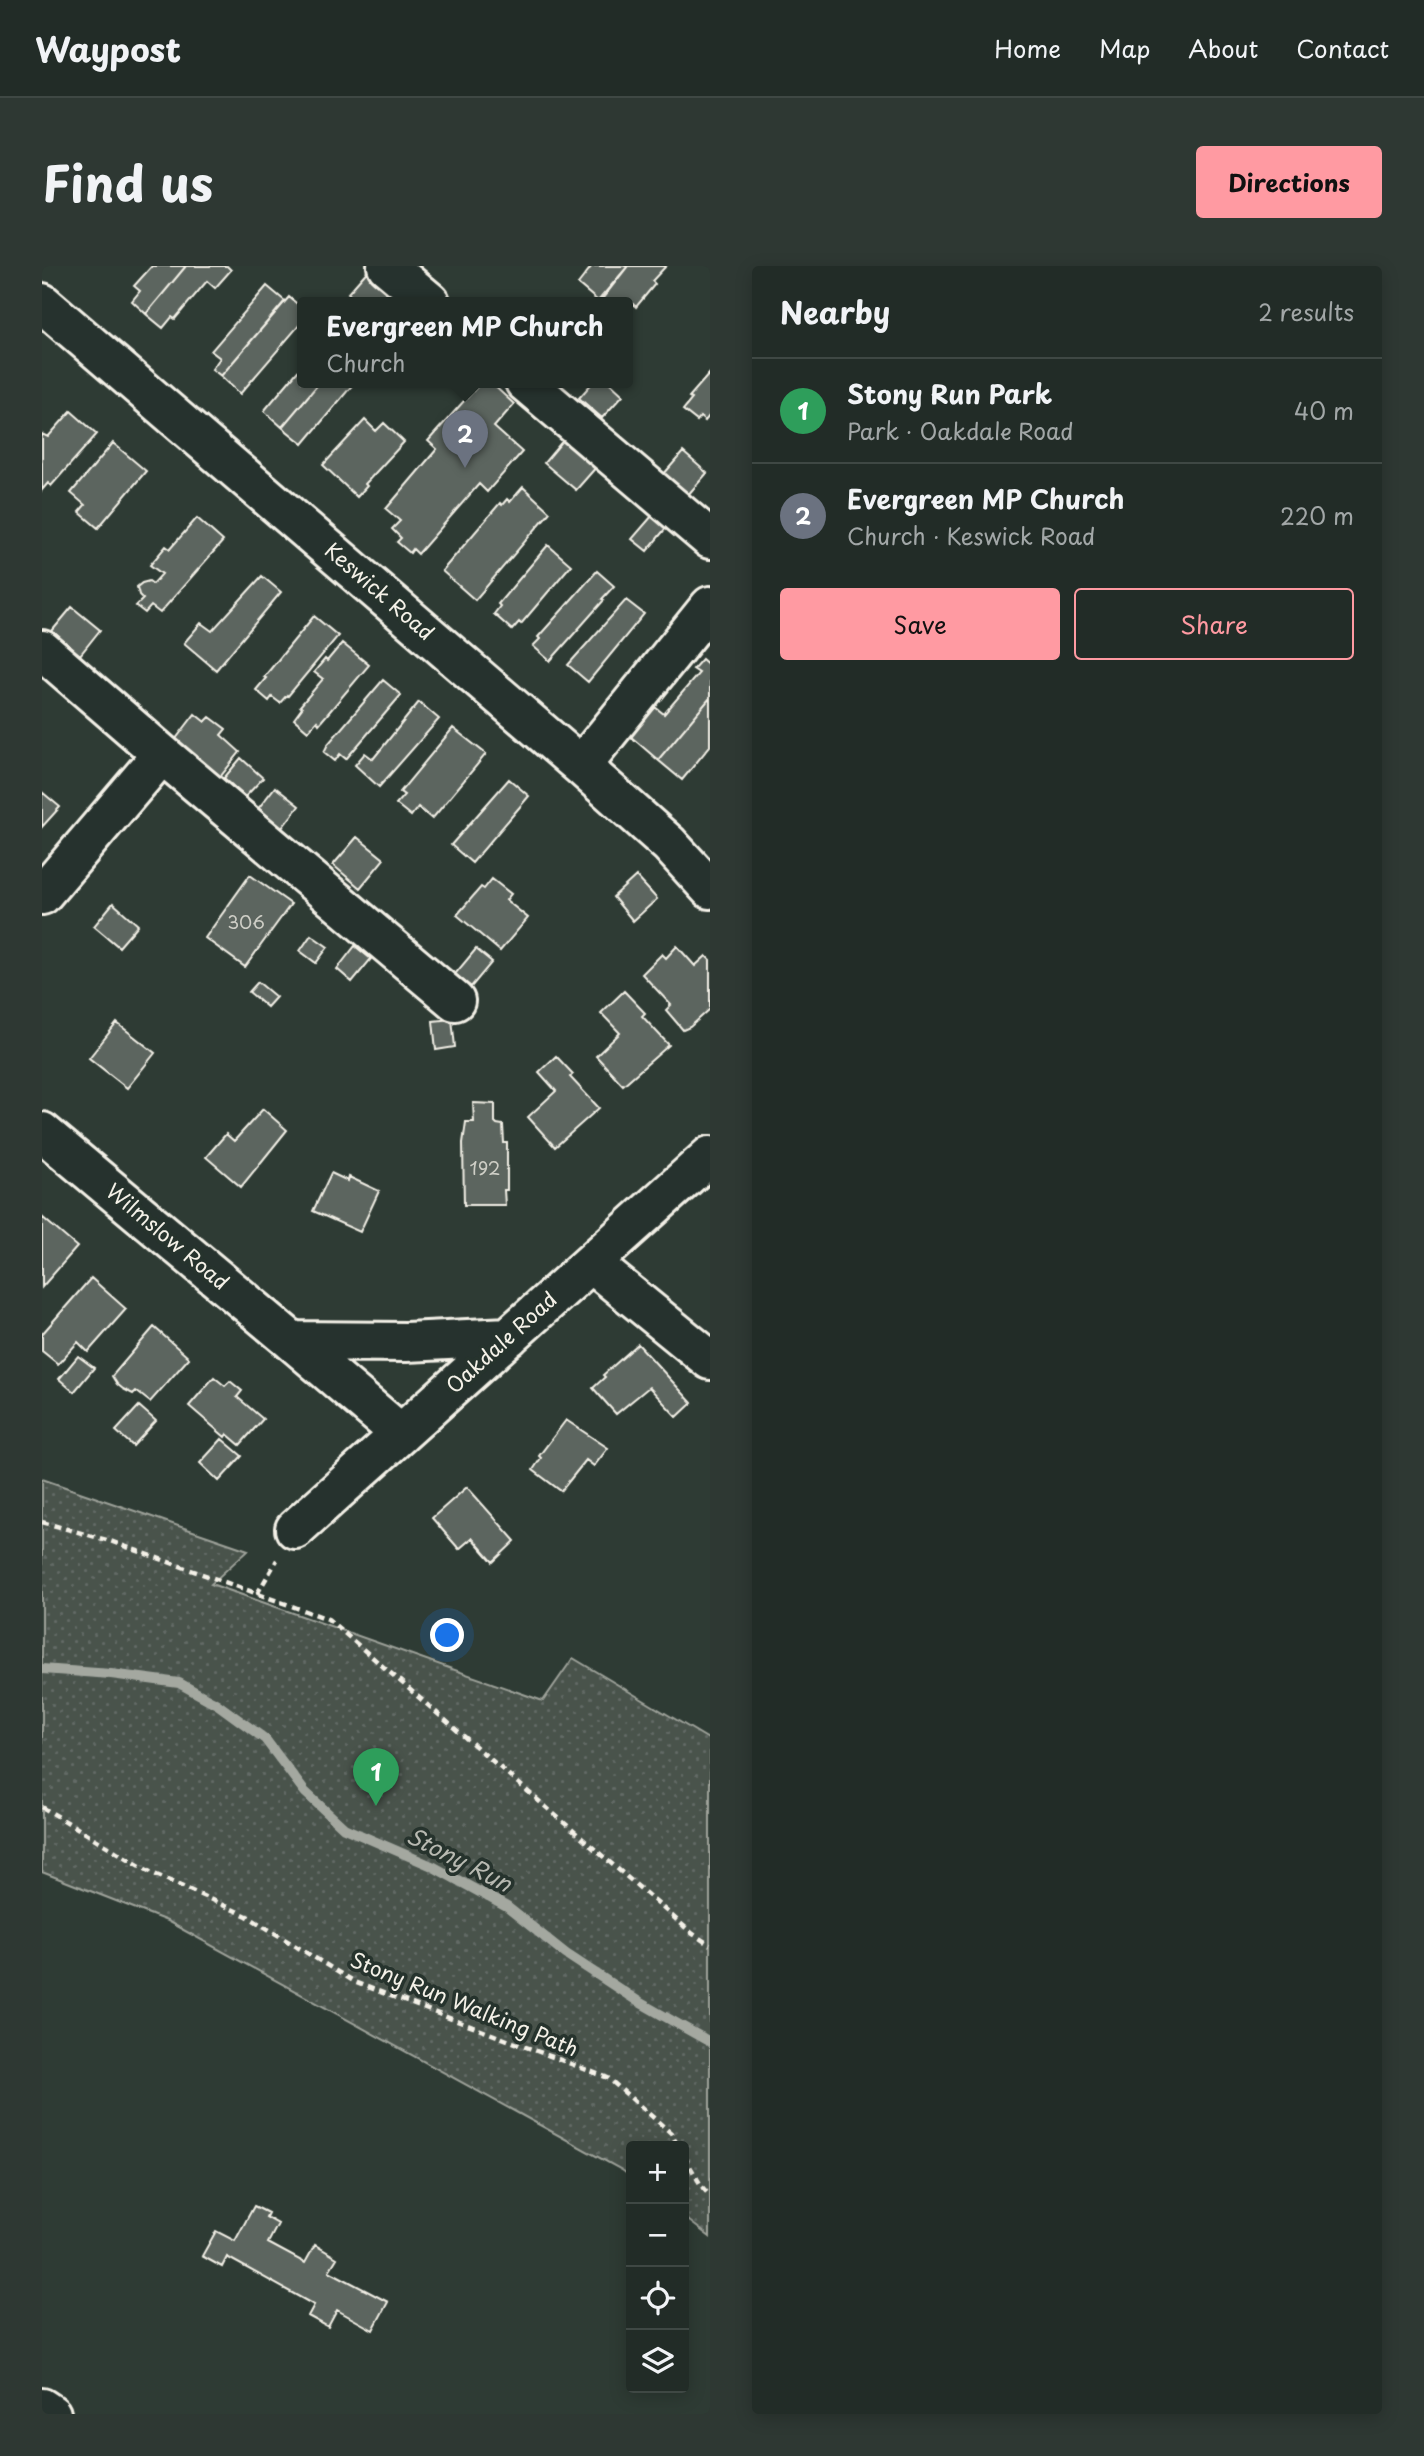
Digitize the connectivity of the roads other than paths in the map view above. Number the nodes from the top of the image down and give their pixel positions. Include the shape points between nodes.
1 (387, 266) edge
2 (424, 297) edge
3 (42, 303) edge
4 (532, 388) edge
5 (710, 539) edge
6 (710, 606) edge
7 (42, 650) edge
8 (162, 754) junction
9 (581, 766) junction
10 (710, 889) edge
11 (42, 895) edge
12 (455, 1001) dead end
13 (42, 1132) edge
14 (710, 1156) edge
15 (591, 1263) junction
16 (509, 1337) junction
17 (292, 1341) junction
18 (710, 1360) edge
19 (401, 1434) junction
20 (295, 1529) dead end
21 (42, 2408) edge
22 (51, 2414) edge

1 - 2 street
3 - 9 street, Keswick Road
4 - 5 street
6 - 9 street
7 - 8 street
8 - 11 street
8 - 12 street
9 - 10 street, Keswick Road via 669,845
13 - 17 street, Wilmslow Road
14 - 15 street, Oakdale Road
15 - 16 street, Oakdale Road
15 - 18 street
16 - 17 street
16 - 19 street, Oakdale Road
17 - 19 street, Wilmslow Road
19 - 20 street, Oakdale Road
21 - 22 street

